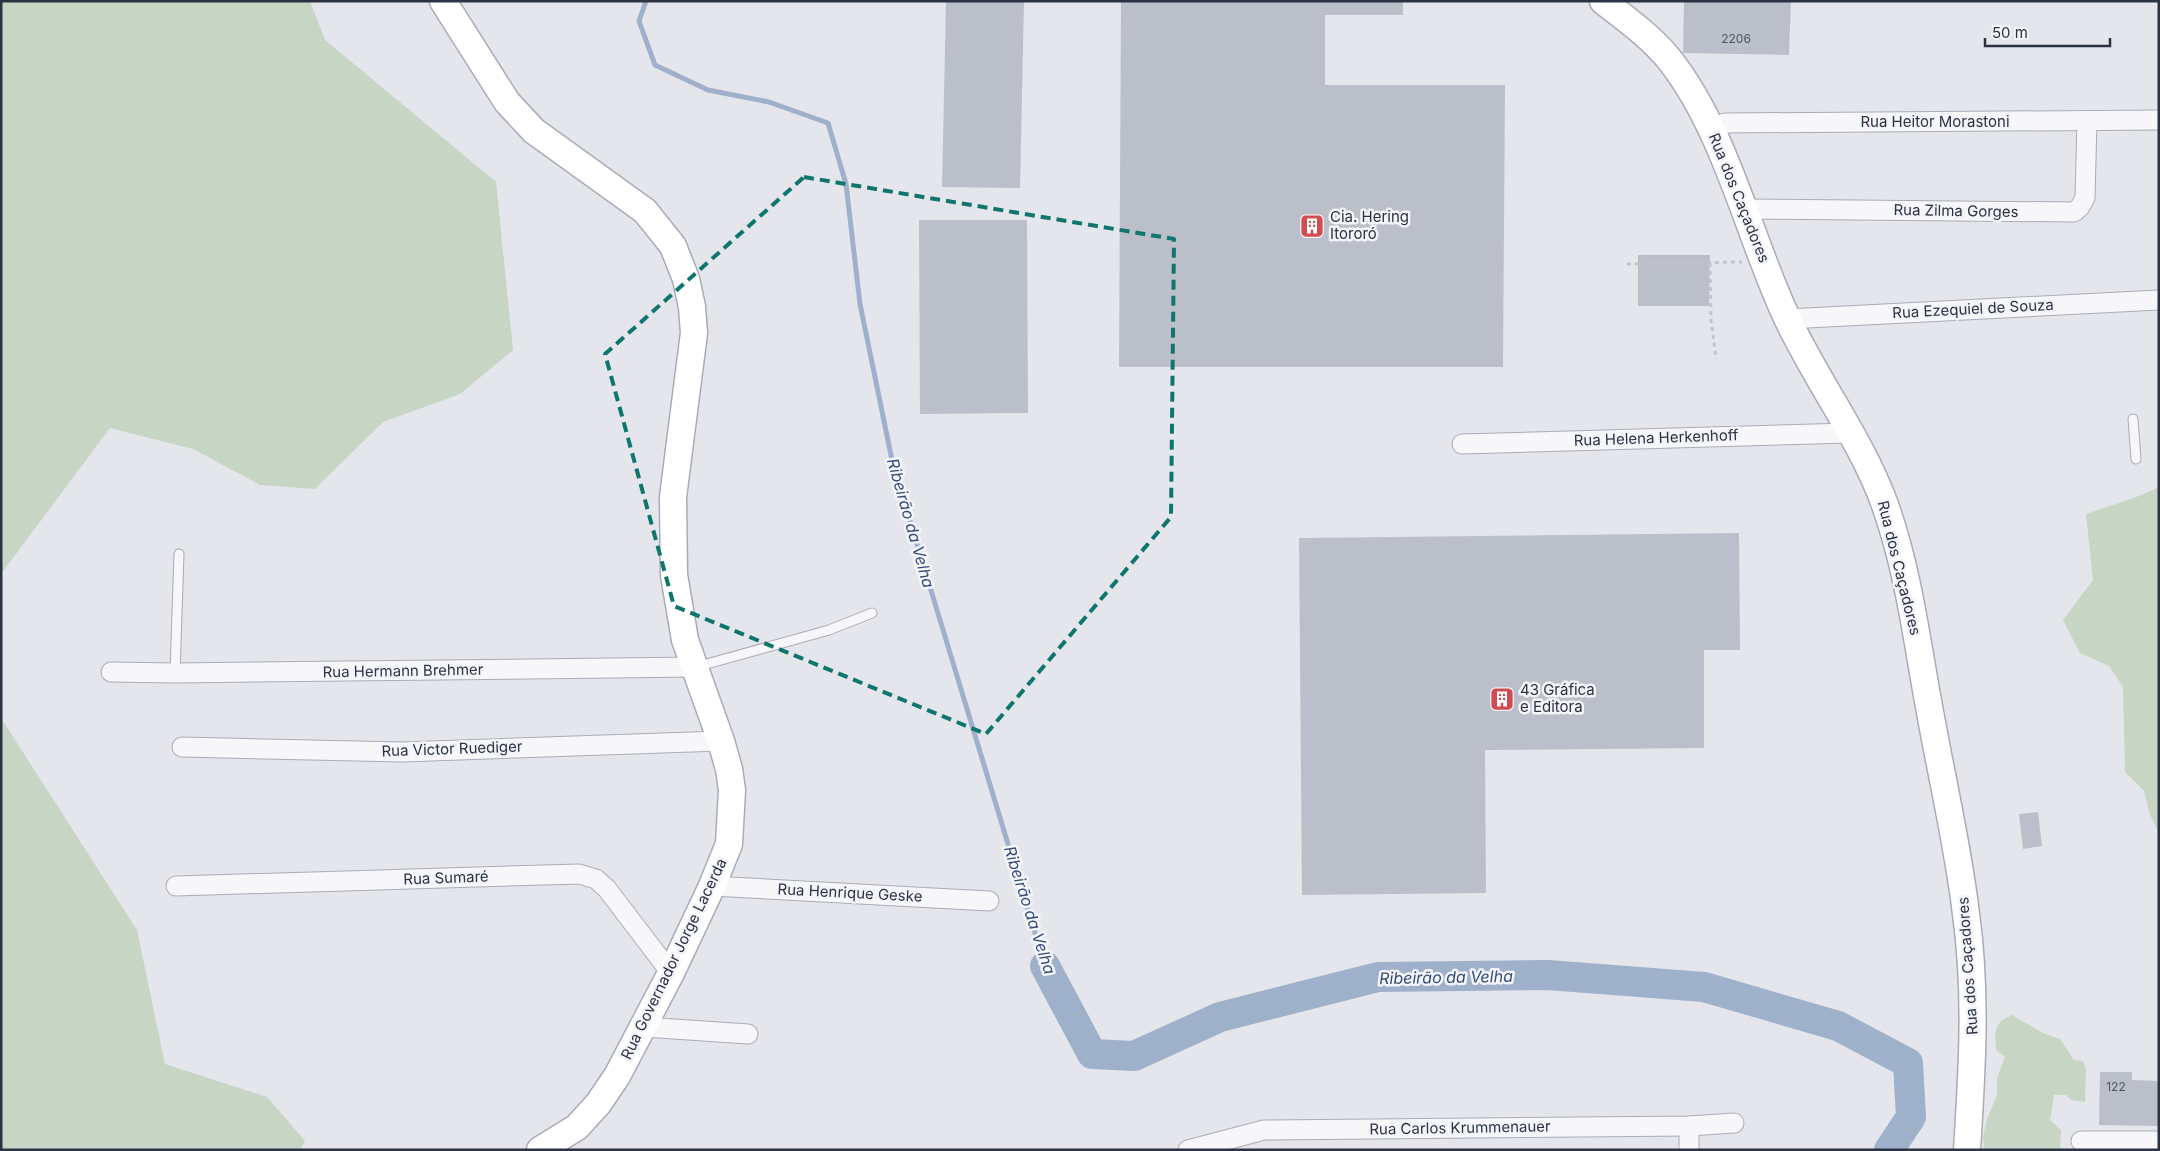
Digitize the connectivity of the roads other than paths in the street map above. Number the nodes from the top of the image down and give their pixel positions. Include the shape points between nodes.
1 (443, 1) edge
2 (1603, 1) edge
3 (2159, 120) edge
4 (2087, 121) junction
5 (1712, 128) junction
6 (1743, 209) junction
7 (2159, 300) edge
8 (1787, 318) junction
9 (2134, 419) dead end
10 (1849, 433) junction
11 (1462, 444) dead end
12 (2136, 458) dead end
13 (180, 554) dead end
14 (872, 613) dead end
15 (696, 667) junction
16 (110, 672) dead end
17 (174, 673) junction
18 (722, 741) junction
19 (182, 747) dead end
20 (176, 886) dead end
21 (712, 886) junction
22 (989, 901) dead end
23 (671, 973) junction
24 (644, 1027) junction
25 (748, 1034) dead end
26 (1734, 1123) dead end
27 (1689, 1126) junction
28 (2081, 1141) dead end
29 (2159, 1141) edge
30 (548, 1149) edge
31 (1188, 1150) edge
32 (1689, 1150) edge
33 (1967, 1150) edge

1 - 15 main road, Rua Governador Jorge Lacerda via 506,102 534,131 645,211 673,246 686,279 694,333 673,497 674,575 686,640
2 - 5 main road, Rua dos Caçadores via 1667,56
3 - 4 street, Rua Heitor Morastoni
4 - 5 street, Rua Heitor Morastoni via 1725,124
4 - 6 street, Rua Zilma Gorges via 2085,198 2074,212
5 - 6 main road, Rua dos Caçadores
6 - 8 main road, Rua dos Caçadores
7 - 8 street, Rua Ezequiel de Souza
8 - 10 main road, Rua dos Caçadores
9 - 12 lane
10 - 11 street, Rua Helena Herkenhoff
10 - 33 main road, Rua dos Caçadores via 1884,502 1903,571 1914,616 1967,914 1974,1018
13 - 17 lane
14 - 15 lane via 829,630
15 - 17 street, Rua Hermann Brehmer
15 - 18 main road, Rua Governador Jorge Lacerda
16 - 17 street, Rua Hermann Brehmer
18 - 19 street, Rua Victor Ruediger via 402,752
18 - 21 main road, Rua Governador Jorge Lacerda via 732,790 731,818 729,844
20 - 23 street, Rua Sumaré via 579,874 596,879 607,889
21 - 22 street, Rua Henrique Geske
21 - 23 main road, Rua Governador Jorge Lacerda
23 - 24 main road, Rua Governador Jorge Lacerda
24 - 25 street
24 - 30 main road, Rua Governador Jorge Lacerda via 618,1076 598,1104 577,1127
26 - 27 street, Rua Carlos Krummenauer
27 - 31 street, Rua Carlos Krummenauer via 1264,1130
27 - 32 street
28 - 29 street

